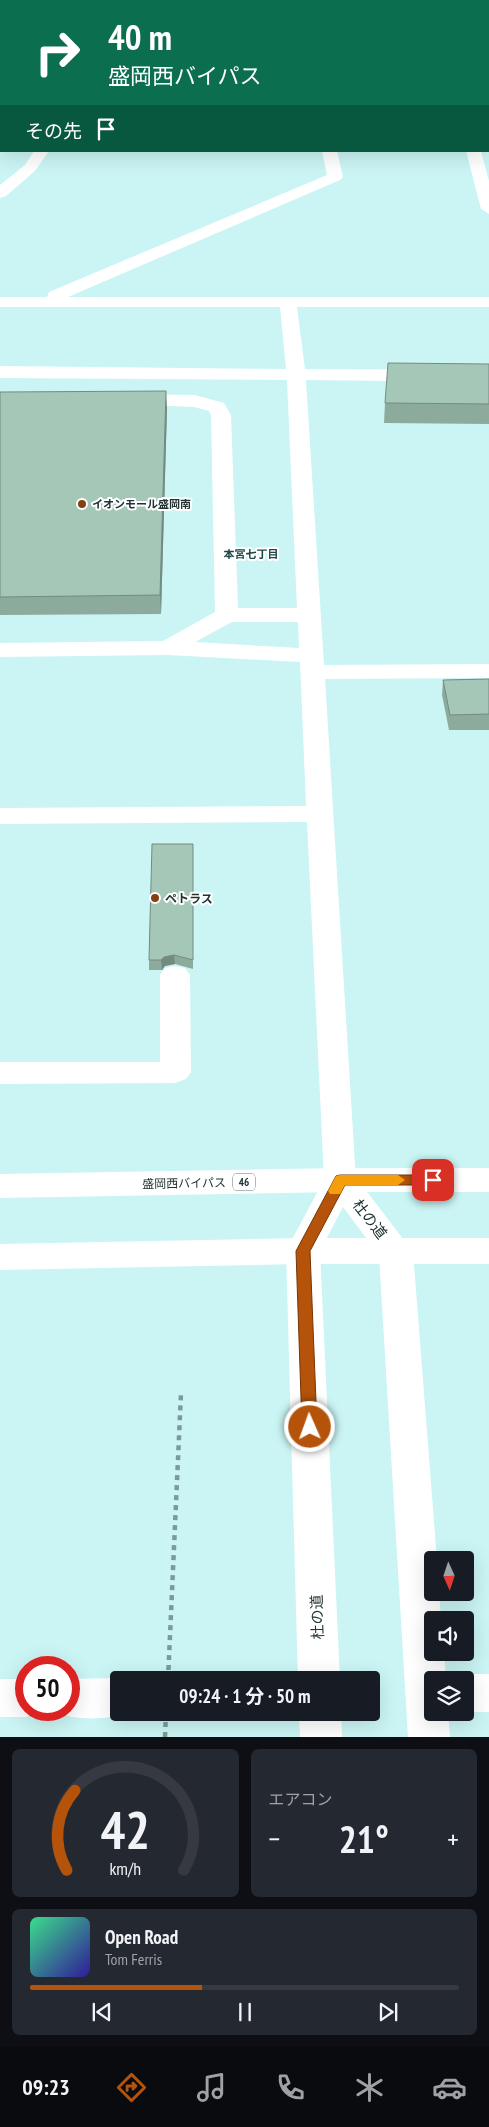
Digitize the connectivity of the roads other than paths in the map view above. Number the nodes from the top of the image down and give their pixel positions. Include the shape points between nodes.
1 (41, 152) edge
2 (328, 152) edge
3 (473, 152) edge
4 (0, 193) edge
5 (489, 210) edge
6 (44, 300) junction
7 (0, 302) edge
8 (489, 302) edge
9 (288, 303) junction
10 (0, 372) edge
11 (296, 374) junction
12 (489, 376) edge
13 (106, 400) edge
14 (227, 615) junction
15 (309, 615) junction
16 (168, 648) junction
17 (0, 650) edge
18 (312, 664) junction
19 (489, 671) edge
20 (320, 814) junction
21 (0, 816) edge
22 (175, 975) dead end
23 (0, 1073) edge
24 (340, 1180) junction
25 (489, 1180) edge
26 (0, 1186) edge
27 (303, 1251) junction
28 (396, 1252) junction
29 (489, 1252) edge
30 (0, 1257) edge
31 (319, 1671) edge
32 (439, 1671) edge
33 (474, 1693) edge
34 (489, 1693) edge
35 (110, 1697) edge
36 (0, 1698) edge
37 (15, 1698) edge
38 (80, 1698) edge
39 (320, 1721) edge
40 (433, 1721) edge
41 (321, 1737) edge
42 (429, 1737) edge

1 - 4 main road via 30,168
2 - 6 main road via 335,177
3 - 5 main road
6 - 7 main road
6 - 9 main road
8 - 9 main road
9 - 11 main road
10 - 11 main road
11 - 12 main road
11 - 15 main road
13 - 14 main road via 196,401 217,407 221,415
14 - 15 main road
14 - 16 main road
15 - 18 main road
16 - 17 main road
16 - 18 main road
18 - 19 main road
18 - 20 main road
20 - 21 main road
20 - 24 main road
22 - 23 main road via 175,1072
24 - 25 main road, 盛岡西バイパス / 46
24 - 26 main road, 盛岡西バイパス / 46
24 - 27 main road, 杜の道
24 - 28 main road, 杜の道
27 - 28 main road
27 - 30 main road
27 - 31 main road, 杜の道
28 - 29 main road
28 - 32 main road
33 - 34 main road
35 - 38 main road
36 - 37 main road
39 - 41 main road
40 - 42 main road

